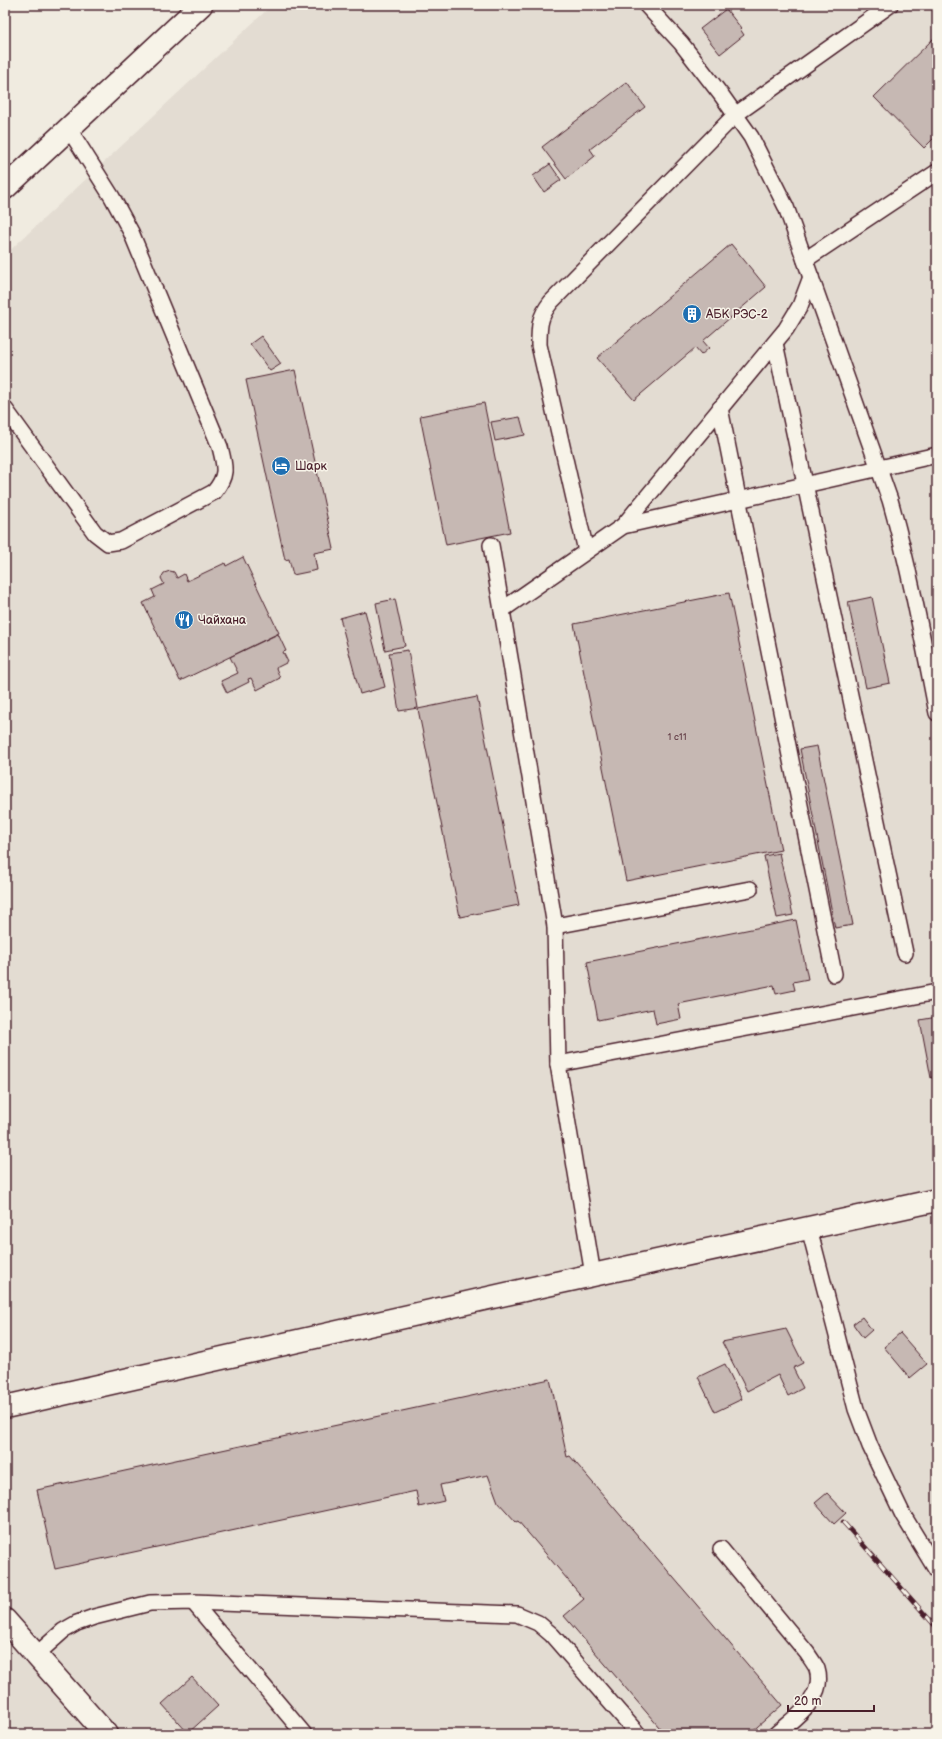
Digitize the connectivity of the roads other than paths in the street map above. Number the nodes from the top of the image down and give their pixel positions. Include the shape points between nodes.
1 (201, 5) edge
2 (646, 5) edge
3 (890, 5) edge
4 (735, 115) junction
5 (69, 129) junction
6 (937, 172) edge
7 (5, 188) edge
8 (805, 260) junction
9 (811, 277) junction
10 (774, 343) junction
11 (720, 408) junction
12 (5, 409) edge
13 (937, 455) edge
14 (878, 468) junction
15 (805, 484) junction
16 (739, 500) junction
17 (623, 526) junction
18 (491, 545) dead end
19 (586, 551) junction
20 (502, 610) junction
21 (930, 642) edge
22 (937, 712) edge
23 (750, 889) dead end
24 (555, 926) junction
25 (905, 953) dead end
26 (834, 974) dead end
27 (937, 992) edge
28 (558, 1064) junction
29 (937, 1200) edge
30 (808, 1228) junction
31 (593, 1275) junction
32 (5, 1407) edge
33 (721, 1549) dead end
34 (937, 1571) edge
35 (193, 1602) junction
36 (5, 1620) edge
37 (36, 1655) junction
38 (106, 1734) edge
39 (304, 1734) edge
40 (638, 1734) edge
41 (776, 1734) edge

1 - 5 street
2 - 4 lane via 681,43
3 - 4 lane
4 - 8 lane via 750,137 786,207
4 - 19 lane via 551,302 539,326 539,345
5 - 7 street
5 - 12 lane via 131,232 220,447 225,469 222,482 214,492 201,499 121,541 108,543 95,534
6 - 8 lane
8 - 9 lane
9 - 10 lane via 800,306
9 - 14 lane
10 - 11 lane
10 - 15 lane
11 - 16 lane
11 - 17 lane
13 - 14 lane
14 - 15 lane
14 - 21 lane
15 - 16 lane
15 - 25 lane
16 - 17 lane
16 - 26 lane
17 - 19 lane
18 - 20 lane
19 - 20 lane
20 - 24 lane
21 - 22 lane
23 - 24 lane
24 - 28 lane
27 - 28 lane
28 - 31 lane
29 - 30 street
30 - 31 street
30 - 34 lane via 856,1409 870,1446 903,1515
31 - 32 street
33 - 41 lane via 808,1653 817,1669 819,1680 815,1696 807,1707
35 - 37 lane via 150,1603 94,1616 63,1631
35 - 39 lane
35 - 40 lane via 517,1614 538,1623 552,1635
36 - 37 street
37 - 38 street

